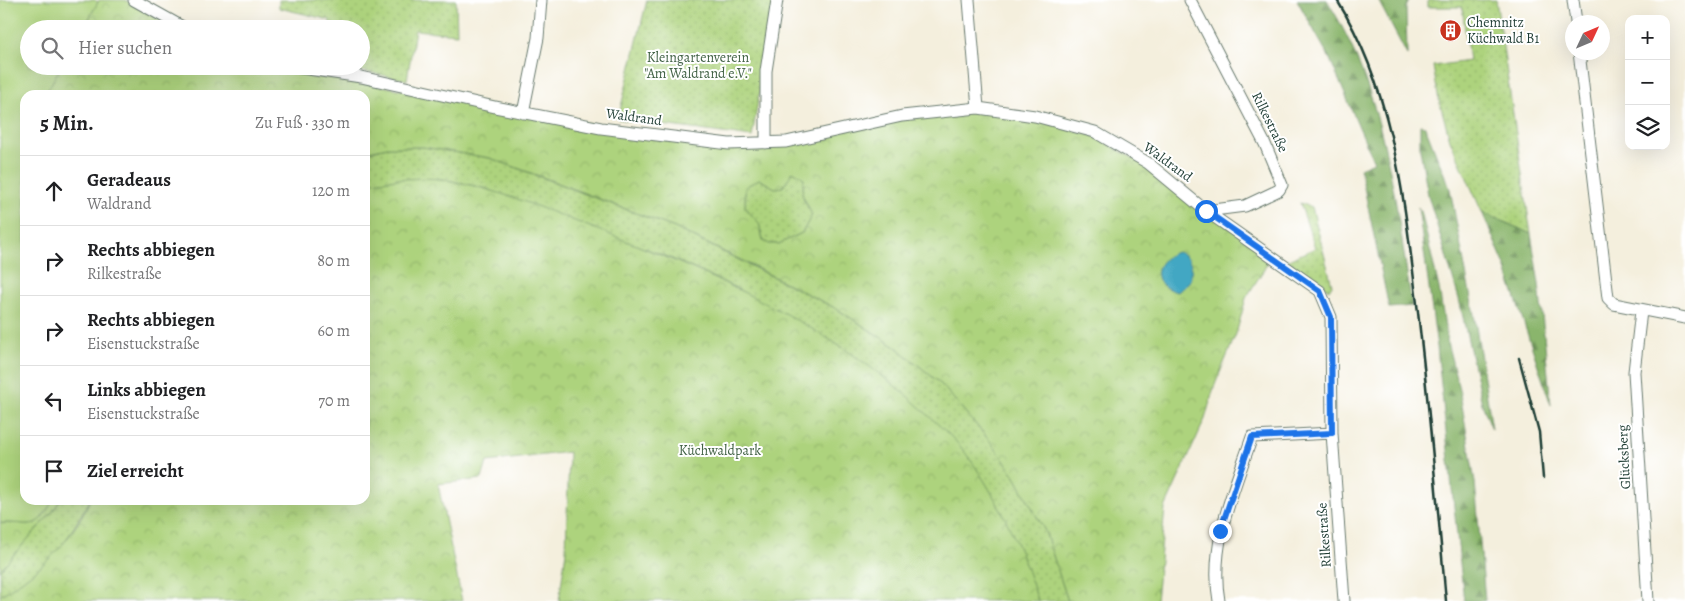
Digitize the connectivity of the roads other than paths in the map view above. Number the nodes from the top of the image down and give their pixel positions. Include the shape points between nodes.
1 (134, 0) edge
2 (540, 0) edge
3 (777, 0) edge
4 (969, 0) edge
5 (1190, 0) edge
6 (1573, 0) edge
7 (1575, 15) edge
8 (170, 20) edge
9 (1580, 60) edge
10 (354, 75) edge
11 (978, 108) junction
12 (523, 113) junction
13 (766, 143) junction
14 (1206, 211) junction
15 (1642, 311) junction
16 (1331, 317) joint
17 (1685, 318) edge
18 (1332, 433) junction
19 (1219, 601) edge
20 (1344, 601) edge
21 (1648, 601) edge

1 - 8 street
2 - 12 street via 538,38
3 - 13 street via 766,71
4 - 11 street
5 - 14 street, Rilkestraße via 1246,105 1282,185 1279,190 1245,206
6 - 7 street
9 - 15 street via 1610,301
10 - 12 street, Waldrand
11 - 13 street, Waldrand via 902,116 786,142
11 - 14 street, Waldrand via 1035,116 1094,132 1148,164
12 - 13 street, Waldrand via 676,138 729,144
14 - 16 street, Waldrand via 1320,291
15 - 17 street
15 - 21 street, Glücksberg via 1634,372
16 - 18 street, Rilkestraße
18 - 19 street via 1252,437 1220,531 1217,554
18 - 20 street, Rilkestraße

